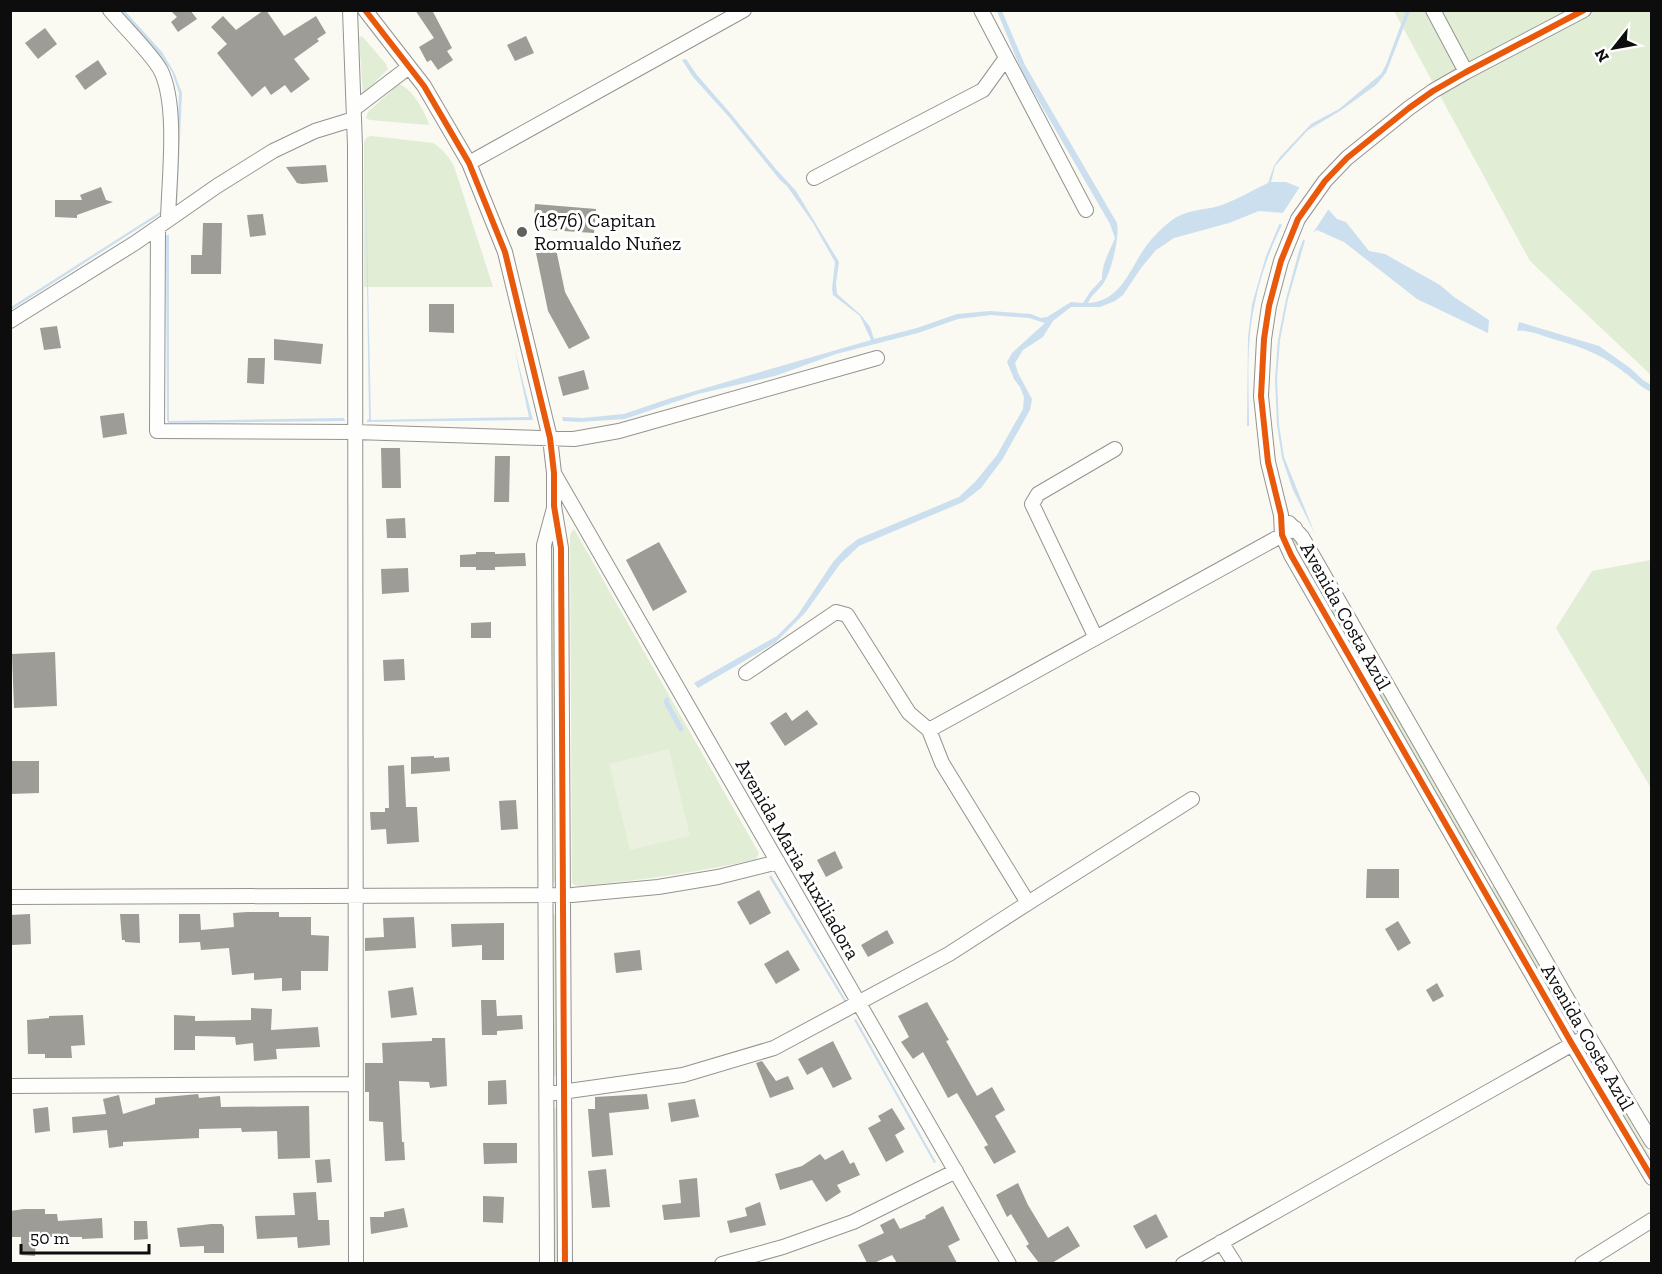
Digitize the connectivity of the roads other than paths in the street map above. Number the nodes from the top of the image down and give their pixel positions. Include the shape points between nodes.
1 (110, 10) edge
2 (350, 10) edge
3 (366, 10) edge
4 (744, 10) edge
5 (981, 10) edge
6 (1433, 10) edge
7 (1584, 10) edge
8 (1006, 58) junction
9 (408, 67) junction
10 (1466, 72) junction
11 (354, 114) junction
12 (469, 163) junction
13 (814, 178) dead end
14 (1086, 210) dead end
15 (163, 223) junction
16 (10, 321) edge
17 (877, 358) dead end
18 (355, 432) junction
19 (550, 438) junction
20 (1114, 449) dead end
21 (554, 473) junction
22 (554, 506) junction
23 (1281, 515) junction
24 (1295, 528) junction
25 (1282, 535) junction
26 (1096, 638) junction
27 (746, 673) dead end
28 (929, 730) junction
29 (1192, 800) dead end
30 (778, 862) junction
31 (1493, 869) junction
32 (1477, 879) junction
33 (546, 895) junction
34 (563, 895) junction
35 (356, 896) junction
36 (10, 897) edge
37 (1028, 903) junction
38 (859, 1004) junction
39 (1588, 1035) junction
40 (1572, 1044) junction
41 (356, 1084) junction
42 (10, 1086) edge
43 (564, 1093) junction
44 (547, 1095) junction
45 (1652, 1142) edge
46 (956, 1171) junction
47 (1652, 1178) edge
48 (1652, 1220) edge
49 (1221, 1242) junction
50 (356, 1263) edge
51 (547, 1263) edge
52 (565, 1263) edge
53 (722, 1263) edge
54 (1009, 1263) edge
55 (1184, 1263) edge
56 (1235, 1263) edge
57 (1582, 1263) edge

1 - 15 street via 160,69 169,90
2 - 11 street
3 - 9 street
4 - 12 street
5 - 8 street
6 - 10 street
7 - 10 street, Avenida Costa Azúl
8 - 13 street via 983,90
8 - 14 street
9 - 11 street
9 - 12 street
10 - 23 street, Avenida Costa Azúl via 1433,91 1370,138 1325,181 1298,219 1269,306 1262,368 1264,433
11 - 15 street via 273,150
11 - 18 street
12 - 19 street via 504,252
15 - 16 street
15 - 18 street via 157,431
17 - 19 street via 619,431 574,439
18 - 19 street
18 - 35 street
19 - 21 street
20 - 26 street via 1038,494 1032,504
21 - 22 street
21 - 30 street, Avenida Maria Auxiliadora
22 - 33 street via 544,545
22 - 34 street via 561,548
23 - 24 street, Avenida Costa Azúl
23 - 25 street, Avenida Costa Azúl
24 - 25 street
24 - 31 street, Avenida Costa Azúl
25 - 26 street
25 - 32 street, Avenida Costa Azúl
26 - 28 street
27 - 28 street via 836,612 847,615 909,713
28 - 37 street via 942,764
29 - 37 street
30 - 34 street via 718,878
30 - 38 street, Avenida Maria Auxiliadora
31 - 32 street
31 - 39 street, Avenida Costa Azúl
32 - 40 street, Avenida Costa Azúl
33 - 34 street
33 - 35 street
33 - 44 street
34 - 43 street
35 - 36 street
35 - 41 street
37 - 38 street via 949,954
38 - 43 street via 774,1048 736,1061 683,1075
38 - 46 street, Avenida Maria Auxiliadora
39 - 40 street
39 - 45 street, Avenida Costa Azúl
40 - 47 street, Avenida Costa Azúl
40 - 49 street
41 - 42 street
41 - 50 street
43 - 44 street
43 - 52 street
44 - 51 street
46 - 53 street via 853,1222
46 - 54 street, Avenida Maria Auxiliadora
48 - 57 street
49 - 55 street
49 - 56 street

